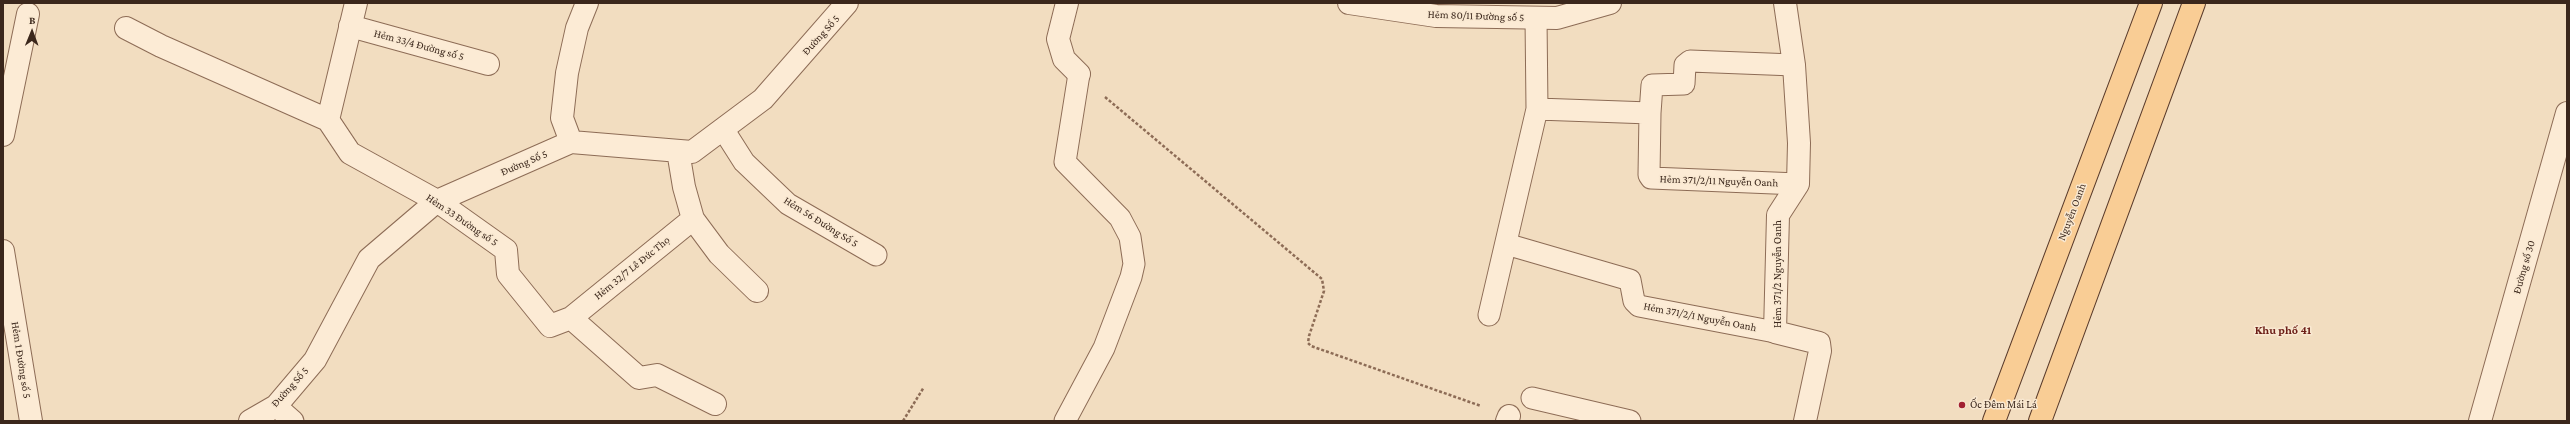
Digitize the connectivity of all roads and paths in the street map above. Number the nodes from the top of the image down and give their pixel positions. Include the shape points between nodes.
1 (356, 3) edge
2 (587, 3) edge
3 (1067, 3) edge
4 (1348, 3) edge
5 (1610, 3) edge
6 (1785, 3) edge
7 (2151, 3) edge
8 (2194, 3) edge
9 (843, 4) edge
10 (28, 14) dead end
11 (1536, 18) junction
12 (350, 26) junction
13 (126, 28) dead end
14 (488, 64) dead end
15 (1794, 65) junction
16 (1079, 74) junction
17 (1537, 109) junction
18 (2567, 113) edge
19 (1650, 114) junction
20 (328, 120) junction
21 (723, 129) junction
22 (3, 135) edge
23 (571, 142) junction
24 (678, 151) junction
25 (1798, 184) junction
26 (437, 200) junction
27 (693, 219) junction
28 (1506, 244) junction
29 (3, 251) edge
30 (876, 255) dead end
31 (757, 291) dead end
32 (1489, 315) dead end
33 (571, 318) junction
34 (1775, 332) junction
35 (924, 387) dead end
36 (1532, 398) dead end
37 (715, 404) dead end
38 (276, 406) junction
39 (1508, 419) edge
40 (31, 421) edge
41 (250, 421) edge
42 (293, 421) edge
43 (903, 421) edge
44 (1065, 421) edge
45 (1630, 421) edge
46 (1805, 421) edge
47 (1994, 421) edge
48 (2040, 421) edge
49 (2480, 421) edge

1 - 12 street
2 - 23 street via 577,28 567,73 562,118
3 - 16 street via 1058,39 1064,59
4 - 11 street, Hẻm 80/11 Đường số 5 via 1436,16
5 - 11 street, Hẻm 80/11 Đường số 5 via 1557,18
6 - 15 street
7 - 47 main road, Nguyễn Oanh
8 - 48 main road
9 - 21 street, Đường Số 5 via 763,99
10 - 22 street
11 - 17 lane
12 - 14 street, Hẻm 33/4 Đường số 5
12 - 20 street
13 - 20 street via 168,50
15 - 19 lane via 1690,61 1685,65 1684,84 1652,85
15 - 25 street via 1799,142
16 - 39 path via 1322,280 1324,291 1309,336 1308,343 1311,346
16 - 44 lane via 1065,162 1120,218 1130,237 1134,264 1104,348
17 - 19 lane
17 - 28 lane
18 - 49 street, Đường số 30
19 - 25 lane, Hẻm 371/2/11 Nguyễn Oanh via 1651,178
20 - 26 street, Hẻm 33 Đường số 5 via 350,153
21 - 24 street, Đường Số 5 via 692,152
21 - 30 lane, Hẻm 56 Đường Số 5 via 744,162 788,204
23 - 24 street, Đường Số 5
23 - 26 street, Đường Số 5
24 - 27 street
25 - 34 street, Hẻm 371/2 Nguyễn Oanh via 1778,215
26 - 33 street, Hẻm 33 Đường số 5 via 506,250 508,274 550,326
26 - 38 street, Đường Số 5 via 369,259 315,360
27 - 31 street via 719,254
27 - 33 street, Hẻm 32/7 Lê Đức Thọ
28 - 32 lane
28 - 34 lane, Hẻm 371/2/1 Nguyễn Oanh via 1630,280 1634,301 1639,306
29 - 40 street, Hẻm 1 Đường số 5
33 - 37 street via 639,378 657,375
34 - 46 street, Hẻm 371/2 Nguyễn Oanh via 1819,343 1820,351
35 - 43 path
36 - 45 lane
38 - 41 street, Đường Số 5
38 - 42 lane

